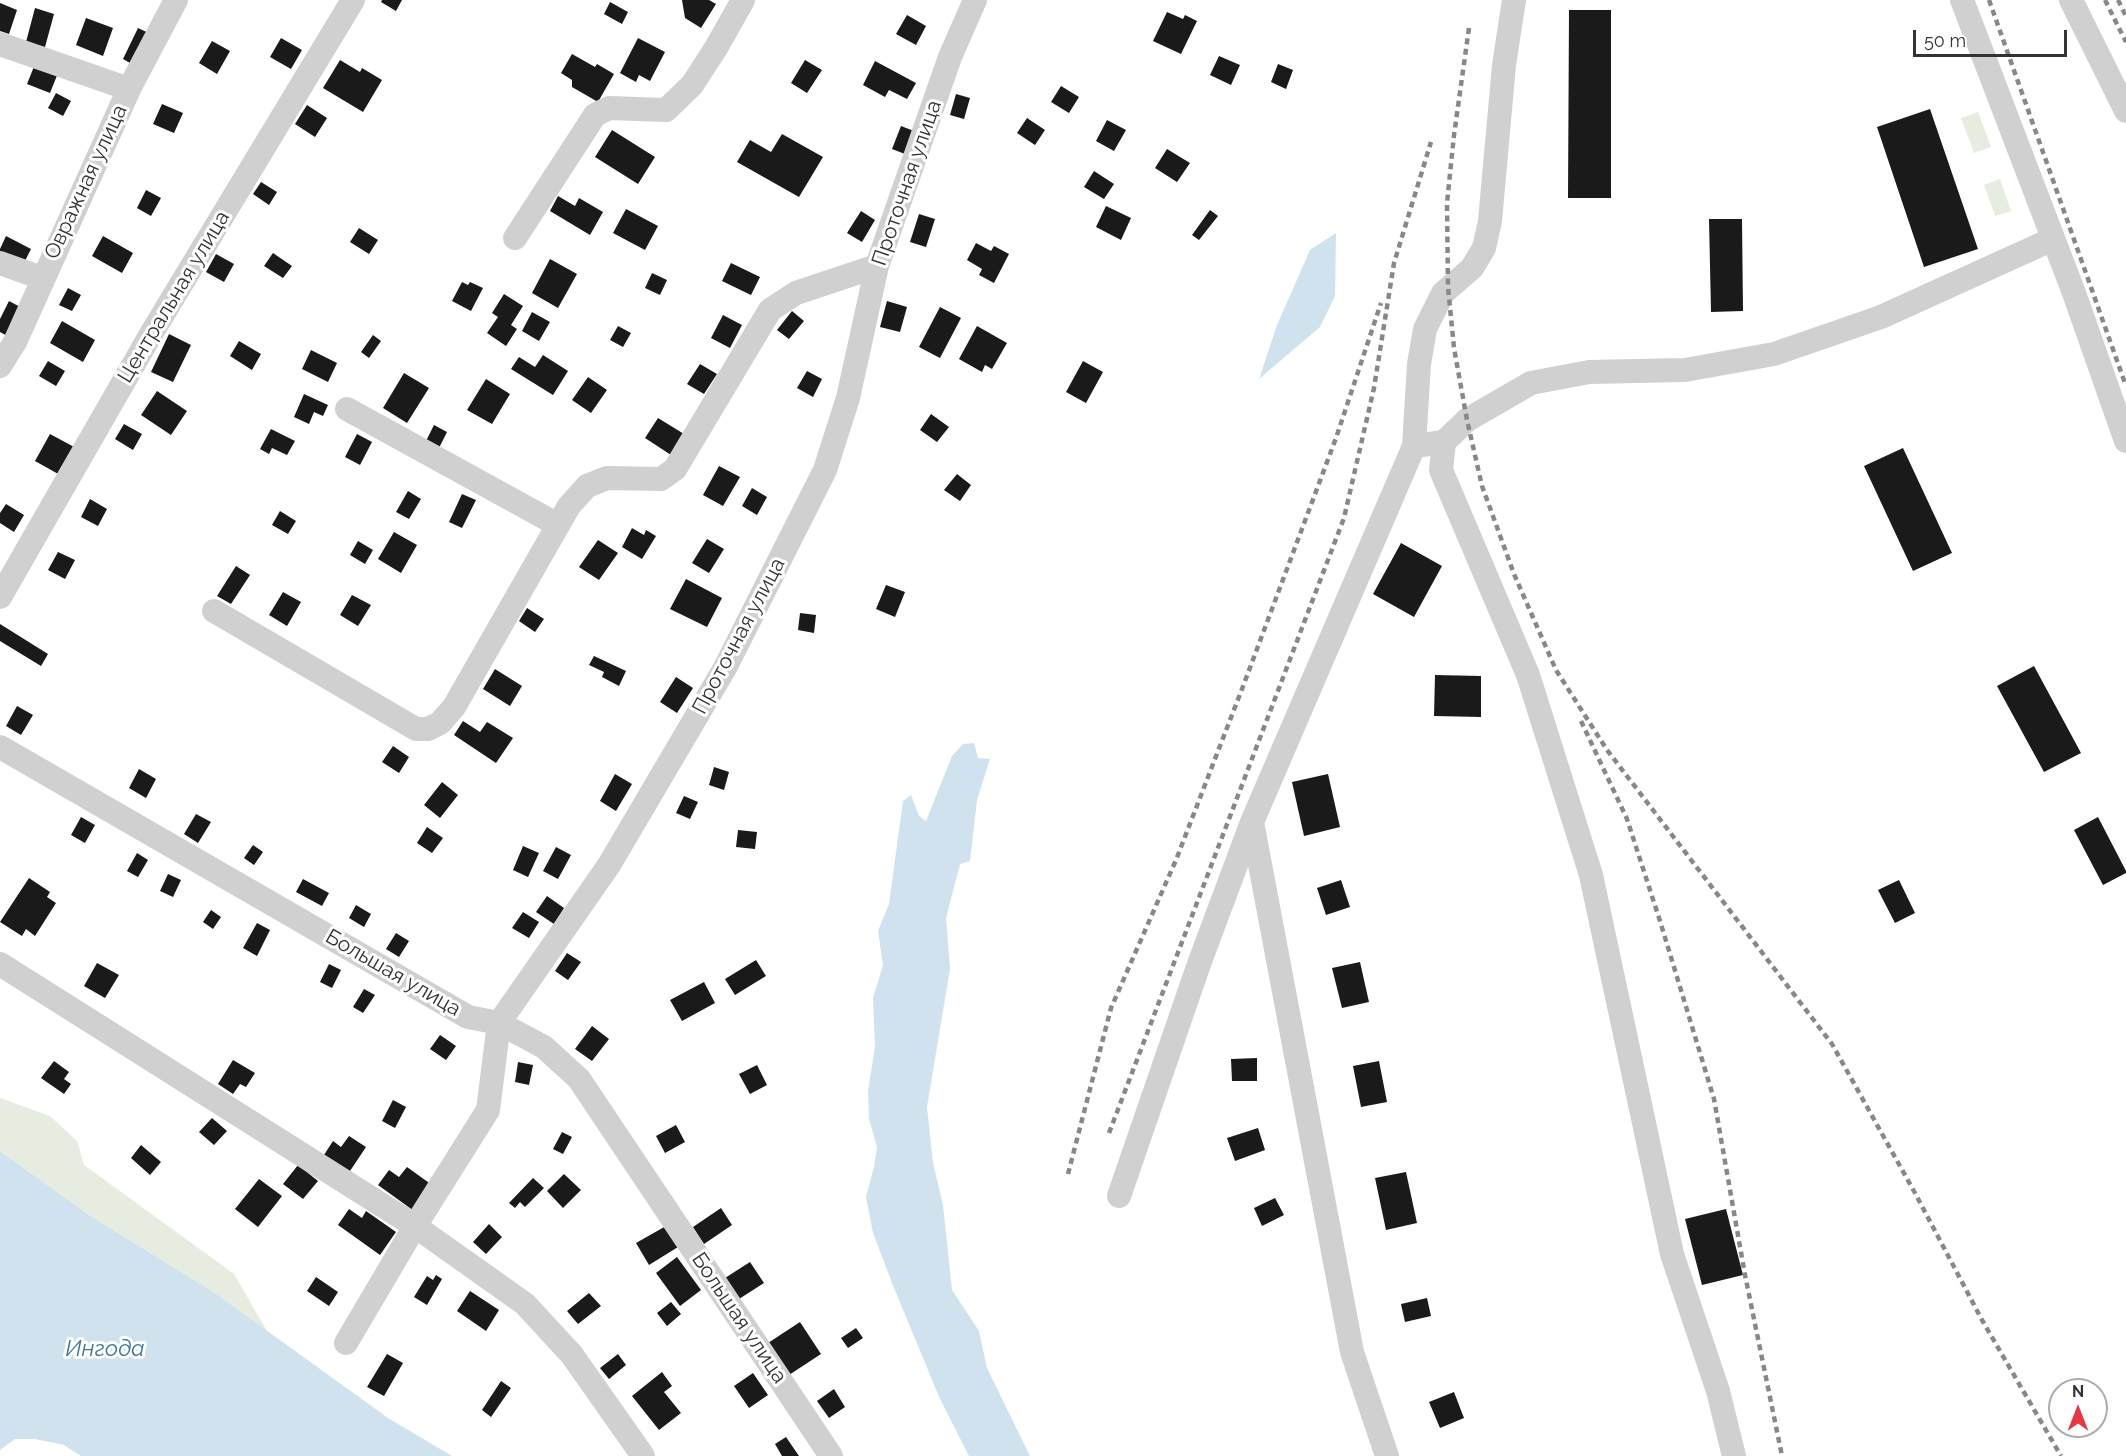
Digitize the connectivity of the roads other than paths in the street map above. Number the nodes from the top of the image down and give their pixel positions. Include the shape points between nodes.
1 (176, 0) edge
2 (353, 0) edge
3 (743, 0) edge
4 (975, 0) edge
5 (1514, 0) edge
6 (1962, 0) edge
7 (2072, 0) edge
8 (0, 45) edge
9 (129, 88) junction
10 (2126, 111) edge
11 (515, 238) dead end
12 (2053, 239) junction
13 (0, 263) edge
14 (877, 266) junction
15 (42, 278) junction
16 (0, 366) edge
17 (347, 409) dead end
18 (2126, 441) edge
19 (1444, 442) junction
20 (1414, 446) junction
21 (558, 525) junction
22 (0, 597) edge
23 (214, 611) dead end
24 (0, 747) edge
25 (1252, 822) junction
26 (0, 965) edge
27 (500, 1023) junction
28 (1119, 1196) dead end
29 (415, 1226) junction
30 (346, 1343) dead end
31 (644, 1456) edge
32 (831, 1456) edge
33 (1387, 1456) edge
34 (1734, 1456) edge

1 - 9 street, Овражная улица
2 - 22 street, Центральная улица via 151,334
3 - 11 street via 692,85 666,110 609,108 595,115
4 - 14 street, Проточная улица via 950,57
5 - 20 street via 1504,66 1491,221 1484,248 1472,268 1443,292 1425,329
6 - 12 street
7 - 10 street
8 - 9 street
9 - 15 street, Овражная улица
12 - 18 street
12 - 19 street via 1881,317 1774,354 1685,370 1589,372 1531,383 1467,420
13 - 15 street
14 - 21 street via 796,292 770,310 675,469 661,479 607,478 587,486
14 - 27 street, Проточная улица via 848,398 825,470 725,668 609,865
15 - 16 street, Овражная улица via 15,342
17 - 21 street
19 - 20 street
19 - 34 street via 1441,470 1528,675 1591,876 1672,1254 1718,1391
20 - 25 street
21 - 23 street via 454,707 440,723 428,729 416,729
24 - 27 street, Большая улица via 468,1017
25 - 28 street
25 - 33 street via 1352,1352
26 - 29 street
27 - 29 street, Проточная улица via 488,1110
27 - 32 street, Большая улица via 544,1047 579,1078
29 - 30 street, Проточная улица
29 - 31 street via 525,1304 572,1355

